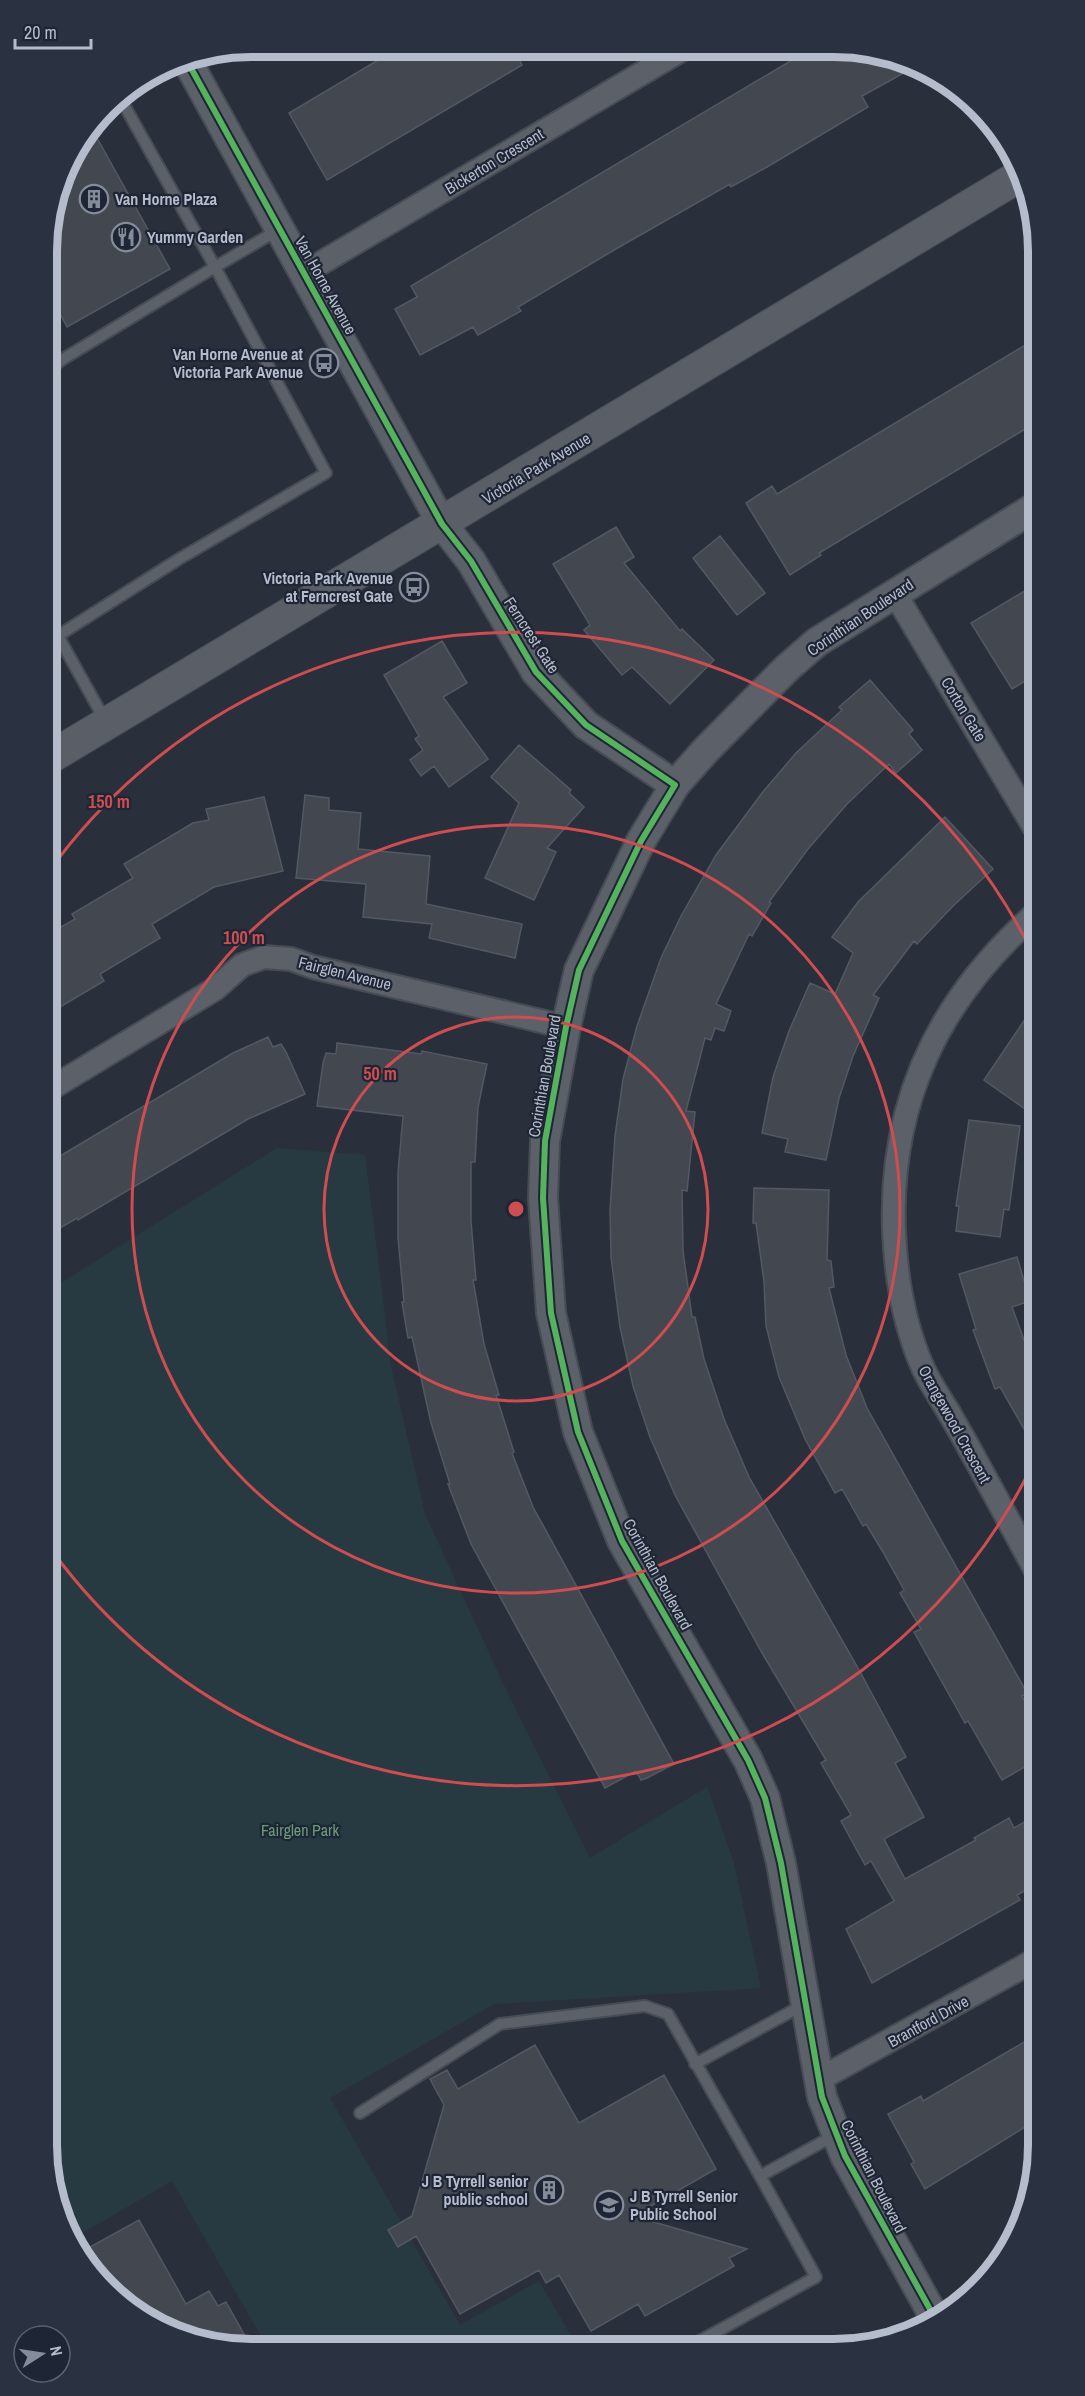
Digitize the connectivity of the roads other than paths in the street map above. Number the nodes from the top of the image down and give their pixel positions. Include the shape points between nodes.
1 (669, 57) edge
2 (191, 67) edge
3 (124, 104) edge
4 (1014, 179) edge
5 (280, 229) junction
6 (215, 267) junction
7 (304, 273) junction
8 (57, 364) edge
9 (1028, 511) edge
10 (442, 524) junction
11 (894, 592) junction
12 (57, 636) edge
13 (57, 645) edge
14 (106, 724) junction
15 (57, 753) edge
16 (675, 785) junction
17 (1028, 817) edge
18 (1028, 920) edge
19 (566, 1027) junction
20 (57, 1085) edge
21 (1028, 1557) edge
22 (1028, 1964) edge
23 (805, 2003) junction
24 (695, 2064) junction
25 (818, 2080) junction
26 (360, 2113) dead end
27 (835, 2134) junction
28 (760, 2176) junction
29 (932, 2312) edge
30 (703, 2339) edge

1 - 7 street, Bickerton Crescent
2 - 5 street, Van Horne Avenue
3 - 6 lane
4 - 10 main road, Victoria Park Avenue
5 - 6 lane
5 - 7 street, Van Horne Avenue
6 - 8 lane
6 - 12 lane via 326,473 178,559
7 - 10 street, Van Horne Avenue
9 - 11 street, Corinthian Boulevard
10 - 14 main road, Victoria Park Avenue
10 - 16 street, Ferncrest Gate via 471,561 536,672 586,725
11 - 16 street, Corinthian Boulevard via 817,642 786,669
11 - 17 street, Corton Gate
13 - 14 lane
14 - 15 main road, Victoria Park Avenue
16 - 19 street, Corinthian Boulevard via 641,841 579,970
18 - 21 street, Orangewood Crescent via 956,1000 922,1065 902,1124 892,1197 898,1281 924,1370
19 - 20 street, Fairglen Avenue via 291,959 264,957 242,965 215,989
19 - 23 street, Corinthian Boulevard via 545,1141 543,1198 551,1312 561,1365 578,1431 622,1541 748,1760 765,1798 782,1863
22 - 25 street, Brantford Drive
23 - 24 lane
23 - 25 street, Corinthian Boulevard
24 - 26 lane via 668,2014 645,2006 500,2024
24 - 28 lane
25 - 27 street, Corinthian Boulevard
27 - 28 lane
27 - 29 street, Corinthian Boulevard
28 - 30 lane via 816,2277

